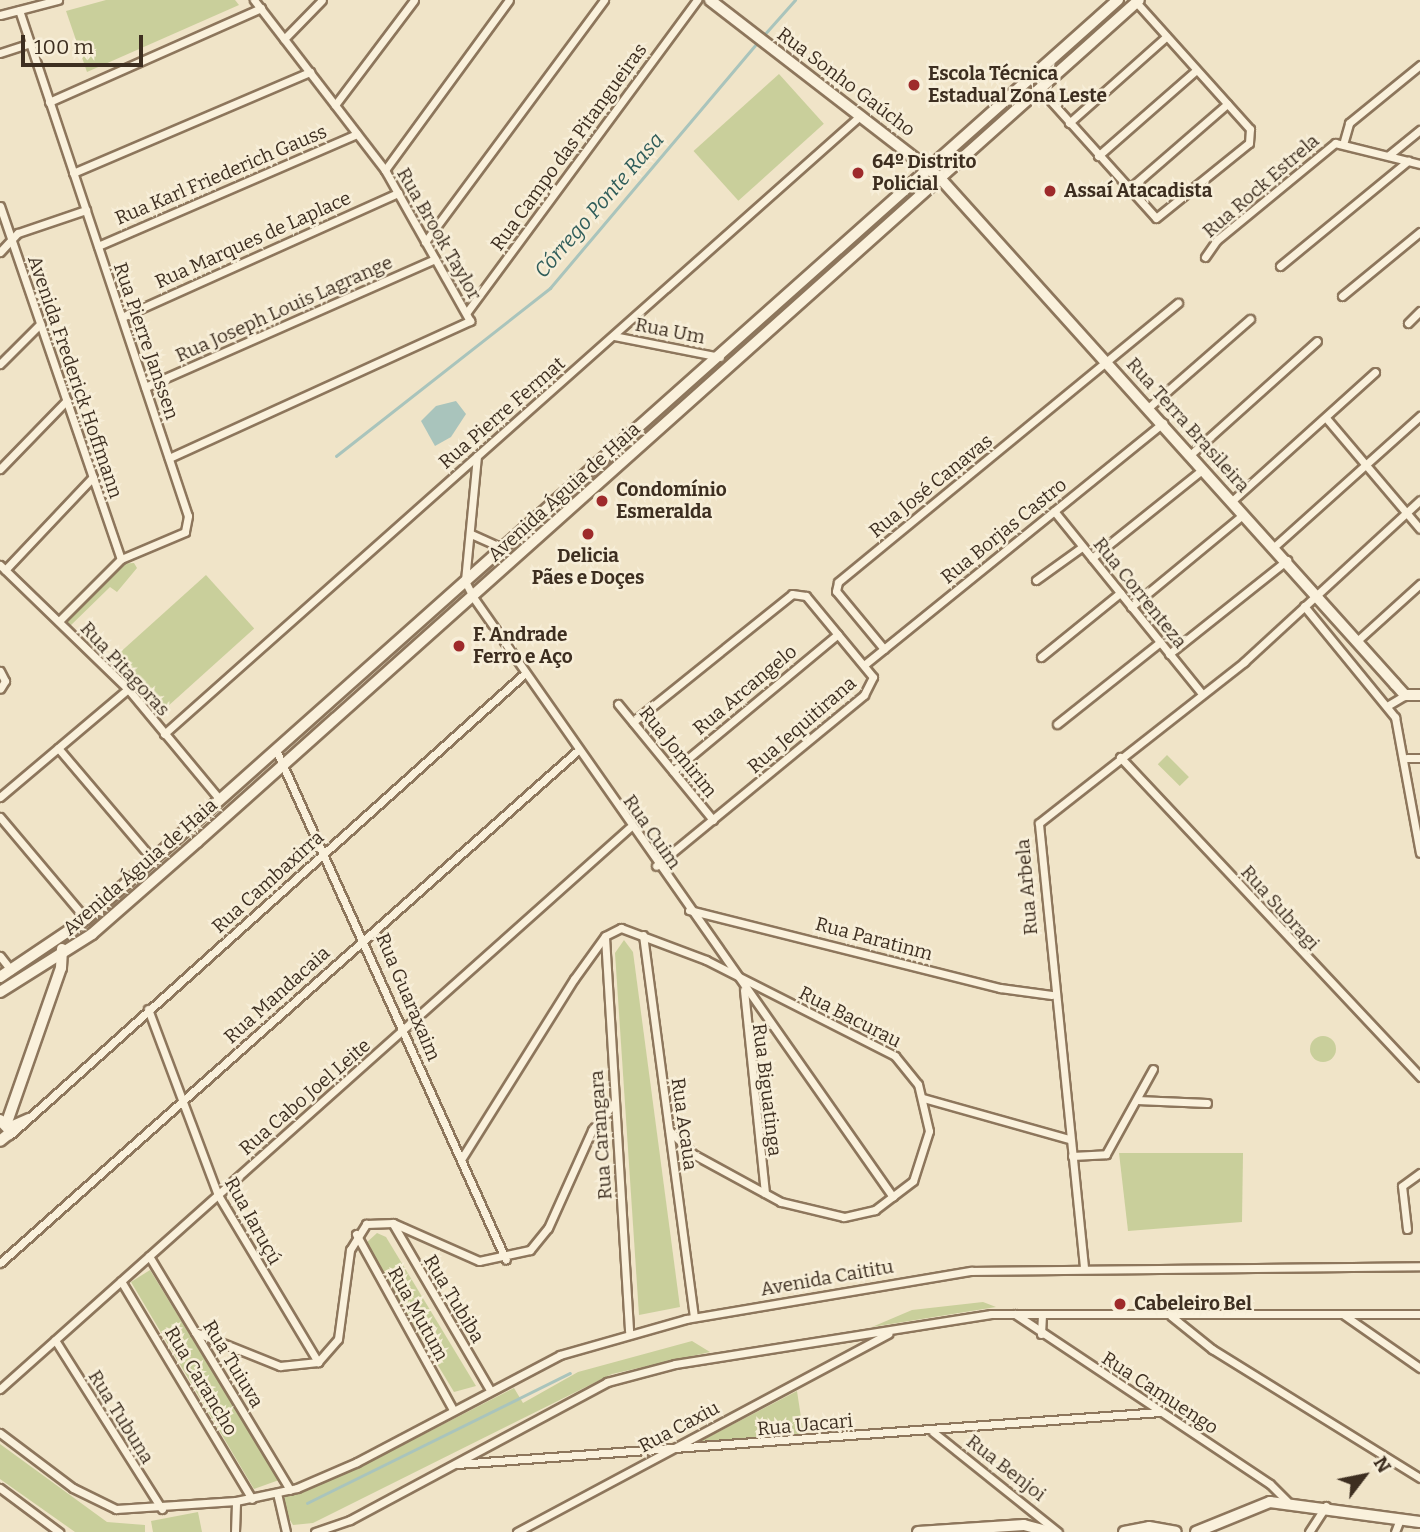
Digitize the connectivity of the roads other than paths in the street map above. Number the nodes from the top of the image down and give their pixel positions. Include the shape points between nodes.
1 (58, 0) edge
2 (254, 0) edge
3 (322, 0) edge
4 (414, 0) edge
5 (509, 0) edge
6 (604, 0) edge
7 (697, 0) edge
8 (710, 0) edge
9 (1118, 0) edge
10 (1138, 1) edge
11 (261, 8) junction
12 (19, 10) junction
13 (0, 15) edge
14 (1166, 37) junction
15 (284, 39) junction
16 (28, 44) junction
17 (0, 53) edge
18 (1420, 65) edge
19 (1195, 71) junction
20 (310, 72) junction
21 (1040, 89) junction
22 (48, 102) junction
23 (1227, 103) junction
24 (335, 105) junction
25 (861, 115) junction
26 (1069, 123) junction
27 (1420, 130) edge
28 (357, 134) junction
29 (1344, 141) junction
30 (1389, 155) junction
31 (1098, 156) junction
32 (1408, 161) junction
33 (1420, 164) edge
34 (928, 166) junction
35 (385, 170) junction
36 (73, 173) junction
37 (939, 177) junction
38 (1129, 189) junction
39 (398, 193) junction
40 (0, 206) edge
41 (86, 210) junction
42 (1420, 232) edge
43 (12, 240) junction
44 (425, 242) junction
45 (98, 246) junction
46 (0, 252) edge
47 (1205, 257) dead end
48 (435, 259) junction
49 (1280, 266) dead end
50 (1342, 296) dead end
51 (1178, 303) dead end
52 (1420, 310) edge
53 (467, 312) junction
54 (121, 317) junction
55 (1250, 319) dead end
56 (1408, 323) dead end
57 (40, 324) junction
58 (614, 336) junction
59 (1317, 341) dead end
60 (720, 357) junction
61 (1108, 362) junction
62 (0, 364) edge
63 (1375, 372) dead end
64 (696, 379) junction
65 (145, 387) junction
66 (699, 395) junction
67 (67, 401) junction
68 (1149, 407) junction
69 (1420, 416) edge
70 (1326, 418) junction
71 (1163, 423) junction
72 (1191, 454) junction
73 (477, 456) junction
74 (169, 458) junction
75 (1366, 465) junction
76 (1204, 468) junction
77 (0, 469) edge
78 (93, 477) junction
79 (1233, 500) junction
80 (1420, 500) edge
81 (1054, 511) junction
82 (1245, 513) junction
83 (1406, 513) junction
84 (1420, 529) edge
85 (471, 534) junction
86 (1275, 546) junction
87 (1082, 547) junction
88 (502, 548) junction
89 (1092, 558) junction
90 (121, 559) junction
91 (1288, 559) junction
92 (2, 567) edge
93 (1036, 580) dead end
94 (465, 581) junction
95 (1420, 584) edge
96 (1120, 593) junction
97 (1318, 593) junction
98 (473, 597) junction
99 (1304, 606) junction
100 (1131, 607) junction
101 (59, 621) junction
102 (838, 634) junction
103 (1358, 640) junction
104 (1160, 642) junction
105 (884, 649) junction
106 (1170, 654) junction
107 (1041, 657) dead end
108 (864, 665) junction
109 (0, 671) edge
110 (523, 675) junction
111 (0, 689) edge
112 (128, 689) junction
113 (1202, 694) junction
114 (1405, 695) junction
115 (1420, 695) edge
116 (618, 704) dead end
117 (1387, 706) junction
118 (633, 722) junction
119 (1056, 724) dead end
120 (164, 734) junction
121 (58, 748) junction
122 (276, 750) junction
123 (576, 752) junction
124 (1120, 757) junction
125 (1407, 758) junction
126 (1420, 758) edge
127 (287, 762) junction
128 (673, 771) junction
129 (0, 797) edge
130 (220, 800) junction
131 (0, 817) edge
132 (713, 820) junction
133 (1418, 820) edge
134 (629, 828) junction
135 (326, 850) junction
136 (1420, 853) edge
137 (152, 859) junction
138 (656, 866) junction
139 (688, 910) junction
140 (86, 919) junction
141 (643, 935) junction
142 (605, 936) junction
143 (366, 938) junction
144 (56, 941) junction
145 (64, 953) junction
146 (0, 956) edge
147 (11, 970) junction
148 (734, 974) junction
149 (0, 977) edge
150 (744, 990) junction
151 (0, 992) edge
152 (1052, 995) junction
153 (148, 1009) junction
154 (405, 1030) junction
155 (1153, 1069) dead end
156 (1420, 1077) edge
157 (923, 1098) junction
158 (1137, 1100) junction
159 (182, 1101) junction
160 (615, 1102) junction
161 (1206, 1103) dead end
162 (4, 1130) edge
163 (670, 1131) junction
164 (1069, 1139) junction
165 (1072, 1156) junction
166 (462, 1158) junction
167 (1420, 1173) edge
168 (765, 1194) junction
169 (218, 1195) junction
170 (894, 1197) junction
171 (393, 1223) junction
172 (1407, 1229) dead end
173 (356, 1234) junction
174 (149, 1256) junction
175 (506, 1260) junction
176 (0, 1264) edge
177 (1420, 1266) edge
178 (1084, 1267) junction
179 (121, 1281) junction
180 (1015, 1314) junction
181 (1042, 1314) junction
182 (1420, 1314) edge
183 (1344, 1315) junction
184 (1171, 1316) junction
185 (1192, 1316) junction
186 (694, 1317) junction
187 (895, 1330) junction
188 (629, 1331) junction
189 (195, 1332) junction
190 (1041, 1334) junction
191 (858, 1335) junction
192 (1195, 1335) junction
193 (55, 1340) junction
194 (856, 1351) junction
195 (318, 1362) junction
196 (1420, 1368) edge
197 (0, 1389) edge
198 (490, 1390) junction
199 (453, 1410) junction
200 (1160, 1412) junction
201 (933, 1432) junction
202 (0, 1433) edge
203 (663, 1452) junction
204 (453, 1465) junction
205 (1420, 1478) edge
206 (0, 1488) edge
207 (290, 1490) junction
208 (276, 1493) junction
209 (252, 1499) junction
210 (236, 1501) junction
211 (1287, 1501) junction
212 (1326, 1506) junction
213 (162, 1509) junction
214 (1400, 1519) junction
215 (1420, 1522) edge
216 (1205, 1529) edge
217 (1029, 1530) edge
218 (59, 1532) edge
219 (235, 1532) edge
220 (286, 1532) edge
221 (315, 1532) edge
222 (517, 1532) edge
223 (918, 1532) edge
224 (1050, 1532) edge
225 (1058, 1532) edge
226 (1124, 1532) edge
227 (1176, 1532) edge
228 (1196, 1532) edge
229 (1309, 1532) edge
230 (1395, 1532) edge

1 - 12 street
2 - 11 street, Rua Brook Taylor
3 - 15 street
4 - 24 street
5 - 35 street
6 - 44 street
7 - 53 street, Rua Campo das Pitangueiras
8 - 25 main road, Rua Sonho Gaúcho
9 - 34 main road, Avenida Águia de Haia
10 - 14 street
10 - 21 main road, Avenida Águia de Haia
11 - 15 street, Rua Brook Taylor
11 - 22 street
12 - 13 street
12 - 16 street, Rua Pierre Janssen
14 - 19 street
14 - 26 street
15 - 20 street, Rua Brook Taylor
16 - 17 street
16 - 22 street, Rua Pierre Janssen
18 - 29 street via 1349,123
19 - 23 street
19 - 31 street
20 - 24 street, Rua Brook Taylor
20 - 36 street
21 - 26 street
21 - 37 main road, Avenida Águia de Haia
22 - 36 street, Rua Pierre Janssen
23 - 38 street
23 - 38 street via 1252,138 1192,193 1159,218
24 - 28 street, Rua Brook Taylor
25 - 34 main road, Rua Sonho Gaúcho
25 - 58 street, Rua Pierre Fermat
26 - 31 street
27 - 30 street
28 - 35 street, Rua Brook Taylor
28 - 45 street, Rua Karl Friederich Gauss
29 - 30 street, Rua Rock Estrela
29 - 47 street, Rua Rock Estrela via 1217,240
30 - 32 street, Rua Rock Estrela
31 - 38 street
32 - 33 street, Rua Rock Estrela
32 - 49 street
34 - 37 main road, Rua Terra Brasileira
34 - 60 main road, Avenida Águia de Haia
35 - 39 street, Rua Brook Taylor
36 - 41 street, Rua Pierre Janssen
37 - 61 main road, Rua Terra Brasileira
37 - 66 main road, Avenida Águia de Haia
39 - 44 street, Rua Brook Taylor
39 - 54 street, Rua Marques de Laplace
40 - 43 street, Avenida Frederick Hoffmann
41 - 43 street
41 - 45 street, Rua Pierre Janssen
42 - 50 street
43 - 46 street
43 - 57 street, Avenida Frederick Hoffmann
44 - 48 street, Rua Brook Taylor
45 - 54 street, Rua Pierre Janssen
48 - 53 street, Rua Brook Taylor
48 - 65 street, Rua Joseph Louis Lagrange
51 - 61 street
52 - 56 street
53 - 74 street, Rua Brook Taylor via 467,327
54 - 65 street, Rua Pierre Janssen
55 - 68 street
57 - 62 street
57 - 67 street, Avenida Frederick Hoffmann
58 - 60 street, Rua Um
58 - 73 street, Rua Pierre Fermat
59 - 72 street
60 - 64 main road, Avenida Águia de Haia
61 - 68 main road, Rua Terra Brasileira
61 - 105 street, Rua José Canavas via 836,585
63 - 70 street
64 - 66 main road via 703,383
64 - 88 main road, Avenida Águia de Haia
65 - 74 street, Rua Pierre Janssen
66 - 98 main road, Avenida Águia de Haia
67 - 77 street
67 - 78 street, Avenida Frederick Hoffmann
68 - 71 main road, Rua Terra Brasileira
69 - 75 street
70 - 75 street
70 - 79 street
71 - 72 main road, Rua Terra Brasileira
71 - 81 street, Rua Borjas Castro
72 - 76 main road, Rua Terra Brasileira
73 - 85 street
73 - 120 street, Rua Pierre Fermat
74 - 90 street, Rua Pierre Janssen via 189,524 177,537
75 - 83 street
75 - 86 street
76 - 79 main road, Rua Terra Brasileira
76 - 89 street
78 - 90 street, Avenida Frederick Hoffmann
78 - 92 street
79 - 82 main road, Rua Terra Brasileira
80 - 83 street
81 - 87 street, Rua Correnteza
81 - 105 street, Rua Borjas Castro
82 - 86 main road, Rua Terra Brasileira
82 - 100 street
83 - 84 street
83 - 97 street
85 - 88 street
85 - 94 street
86 - 91 main road, Rua Terra Brasileira
87 - 89 street, Rua Correnteza
87 - 93 street
88 - 94 main road, Avenida Águia de Haia
89 - 96 street, Rua Correnteza
90 - 101 street, Rua Pierre Janssen
91 - 97 main road, Rua Terra Brasileira
91 - 106 street
92 - 101 street, Rua Pitagoras
94 - 98 street, Rua Cuim
94 - 122 main road, Avenida Águia de Haia
95 - 103 street
96 - 100 street, Rua Correnteza
96 - 107 street
97 - 99 street, Rua Arbela
97 - 103 main road, Rua Terra Brasileira
98 - 110 street, Rua Cuim
98 - 127 main road, Avenida Águia de Haia
99 - 113 street, Rua Arbela
99 - 117 street
100 - 104 street, Rua Correnteza
101 - 112 street, Rua Pitagoras
102 - 108 street, Rua Jequitirana
102 - 118 street, Rua Jequitirana via 806,596 792,594
102 - 128 street, Rua Arcangelo
103 - 114 main road, Rua Terra Brasileira
104 - 106 street, Rua Correnteza
104 - 119 street
105 - 108 street, Rua Borjas Castro
106 - 113 street, Rua Correnteza
108 - 132 street, Rua Jequitirana via 873,681 864,695
109 - 111 street via 5,681
110 - 123 street, Rua Cuim
110 - 135 street, Rua Cambaxirra
112 - 120 street, Rua Pitagoras
112 - 121 street
113 - 124 street, Rua Arbela
114 - 115 main road
114 - 117 street
116 - 118 street, Rua Jomirim
117 - 125 street
118 - 128 street, Rua Jomirim
120 - 130 street, Rua Pitagoras
121 - 129 street
121 - 137 street
122 - 127 street, Rua Guaraxaim
122 - 130 main road, Avenida Águia de Haia
123 - 134 street, Rua Cuim
123 - 143 street, Rua Mandacaia
124 - 152 street, Rua Arbela via 1038,828
124 - 156 street, Rua Subragi
125 - 126 street
125 - 133 street
127 - 135 street, Rua Guaraxaim
127 - 145 main road, Avenida Águia de Haia
128 - 132 street, Rua Jomirim
130 - 137 main road, Avenida Águia de Haia
131 - 140 street
132 - 138 street, Rua Jequitirana
133 - 136 street
134 - 138 street, Rua Cuim
134 - 154 street, Rua Cabo Joel Leite
135 - 143 street, Rua Guaraxaim
135 - 153 street, Rua Cambaxirra
137 - 140 main road, Avenida Águia de Haia
138 - 139 street, Rua Cuim
139 - 148 street, Rua Cuim
139 - 152 street, Rua Paratinm via 1000,988
140 - 144 main road, Avenida Águia de Haia
141 - 142 street, Rua Bacurau via 621,928
141 - 148 street, Rua Bacurau
141 - 163 street, Rua Acaua
142 - 160 street, Rua Carangara
142 - 166 street
143 - 154 street, Rua Guaraxaim
143 - 159 street, Rua Mandacaia
144 - 145 main road
144 - 147 main road, Avenida Águia de Haia
145 - 151 main road, Avenida Águia de Haia
145 - 162 main road
146 - 147 street
147 - 149 main road, Avenida Águia de Haia
148 - 150 street, Rua Cuim
148 - 157 street, Rua Bacurau via 895,1056
150 - 168 street, Rua Biguatinga
150 - 170 street, Rua Cuim
152 - 164 street, Rua Arbela
153 - 159 street, Rua Iaruçú
153 - 162 street, Rua Cambaxirra via 35,1113
154 - 166 street, Rua Guaraxaim
154 - 169 street, Rua Cabo Joel Leite
155 - 158 street
157 - 164 street
157 - 170 street, Rua Bacurau via 929,1131 925,1155 912,1181
158 - 161 street
158 - 165 street via 1106,1154
159 - 169 street, Rua Iaruçú
159 - 176 street, Rua Mandacaia
160 - 175 street via 592,1130 539,1241
160 - 188 street, Rua Carangara
163 - 168 street, Rua Bacurau via 693,1154
163 - 186 street, Rua Acaua
164 - 165 street, Rua Arbela
165 - 178 street, Rua Arbela
166 - 175 street, Rua Guaraxaim
167 - 172 street via 1402,1186
168 - 170 street, Rua Bacurau via 810,1213 844,1217
169 - 174 street, Rua Cabo Joel Leite
169 - 195 street, Rua Iaruçú
171 - 173 street via 366,1224
171 - 175 street via 479,1261
171 - 198 street, Rua Tubiba
173 - 195 street via 338,1339
173 - 199 street, Rua Mutum
174 - 179 street, Rua Cabo Joel Leite
174 - 189 street, Rua Tuiuva
177 - 178 street, Avenida Caititu
178 - 186 street, Avenida Caititu via 936,1275
179 - 193 street, Rua Cabo Joel Leite
179 - 209 street, Rua Carancho
180 - 181 street
180 - 187 street
180 - 190 street, Rua Camuengo
181 - 184 street
181 - 190 street
182 - 183 street
183 - 185 street
183 - 196 street
184 - 185 street
184 - 192 street
185 - 192 street
186 - 188 street, Avenida Caititu
187 - 191 street
187 - 194 street, Rua Caxiu
188 - 198 street, Avenida Caititu via 560,1355
189 - 195 street via 280,1366
189 - 207 street, Rua Tuiuva
190 - 200 street, Rua Camuengo
191 - 194 street
191 - 204 street via 674,1364 607,1382
192 - 205 street
193 - 197 street, Rua Cabo Joel Leite
193 - 213 street, Rua Tubuna
194 - 203 street, Rua Caxiu
198 - 199 street, Avenida Caititu
199 - 207 street, Avenida Caititu
200 - 201 street, Rua Uacari
200 - 211 street, Rua Camuengo
201 - 203 street, Rua Uacari
201 - 225 street, Rua Benjoi
202 - 213 street, Avenida Caititu via 104,1505 135,1512
203 - 204 street, Rua Uacari
203 - 222 street, Rua Caxiu
204 - 221 street via 351,1520
206 - 218 street
207 - 208 street, Avenida Caititu
208 - 209 street, Avenida Caititu
208 - 220 street
209 - 210 street, Avenida Caititu
210 - 213 street, Avenida Caititu
210 - 219 street
211 - 212 main road
211 - 216 main road via 1255,1505
212 - 214 main road
212 - 229 street
214 - 215 main road
214 - 230 street
216 - 228 main road
217 - 223 main road
217 - 224 main road
226 - 227 main road

